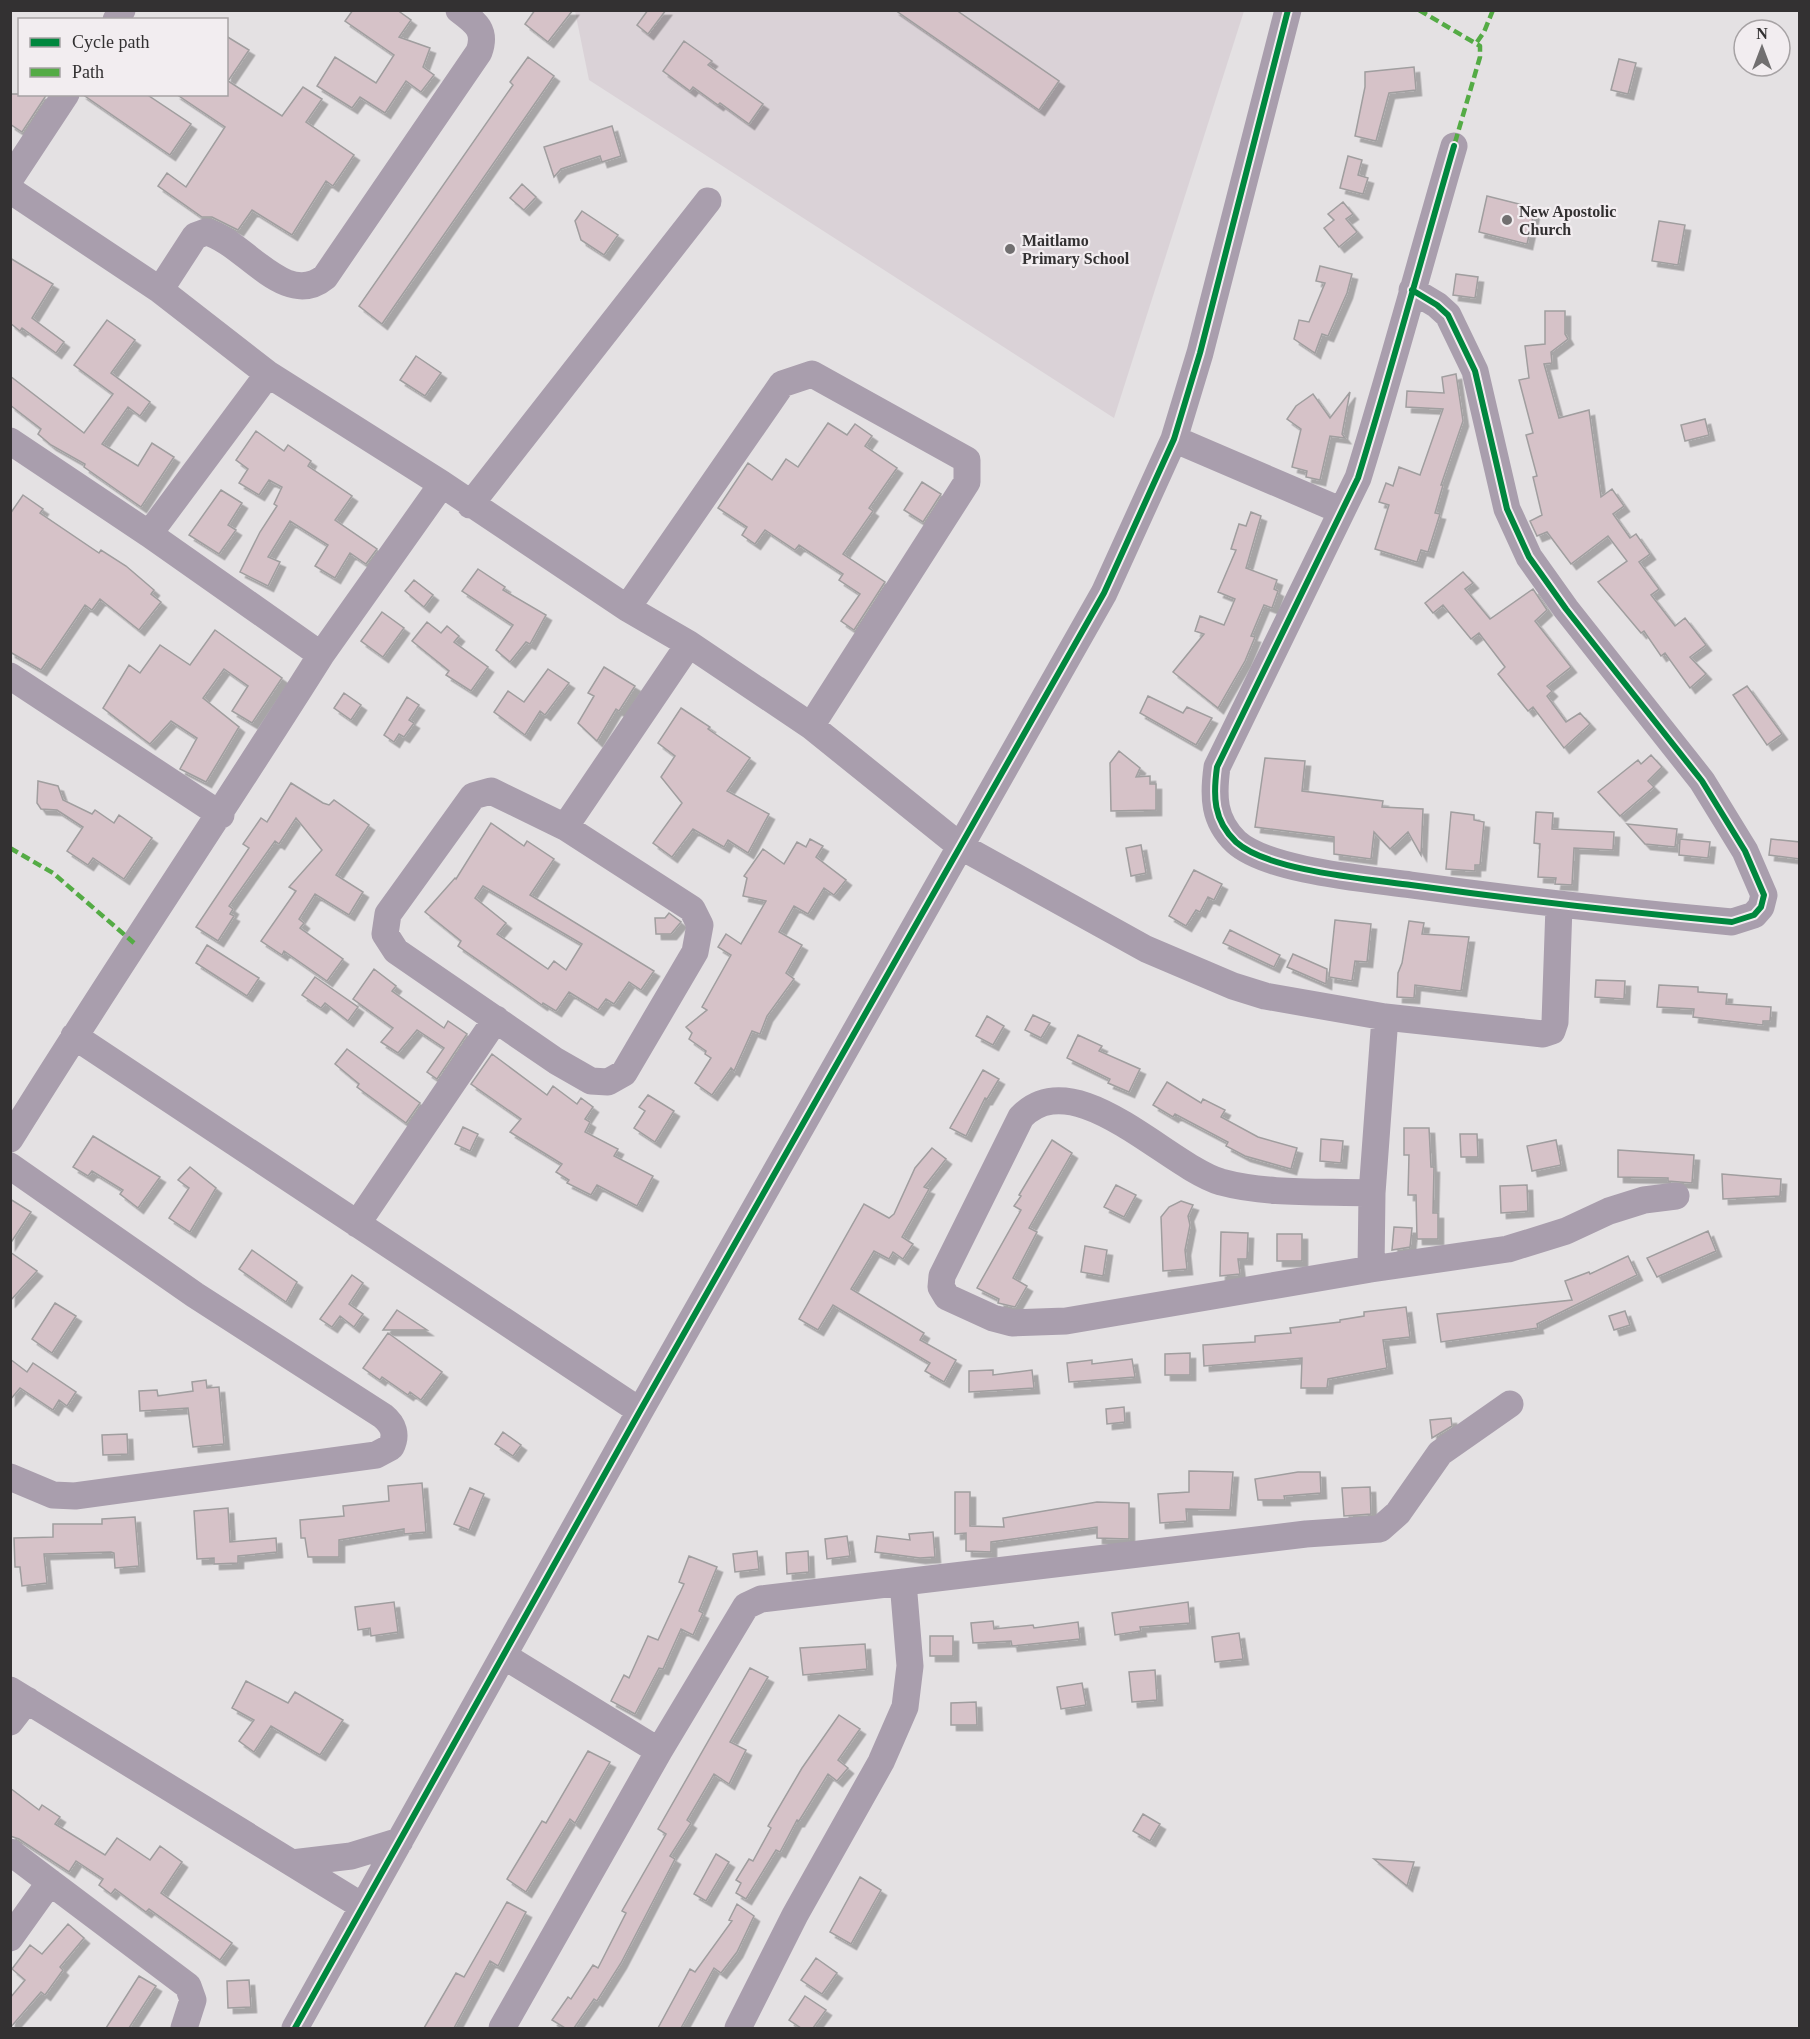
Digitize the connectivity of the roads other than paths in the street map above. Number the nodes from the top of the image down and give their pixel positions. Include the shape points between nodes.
1 (459, 10) edge
2 (1288, 10) edge
3 (65, 96) edge
4 (1454, 146) dead end
5 (10, 179) edge
6 (10, 190) edge
7 (708, 201) dead end
8 (160, 290) junction
9 (1412, 290) junction
10 (268, 374) junction
11 (1174, 439) junction
12 (10, 441) edge
13 (442, 484) junction
14 (470, 505) junction
15 (1342, 511) junction
16 (149, 534) junction
17 (627, 608) junction
18 (689, 644) junction
19 (321, 655) junction
20 (10, 676) edge
21 (811, 726) junction
22 (221, 815) junction
23 (565, 827) junction
24 (960, 846) junction
25 (1559, 906) junction
26 (1385, 1017) junction
27 (496, 1019) junction
28 (74, 1036) junction
29 (10, 1139) edge
30 (10, 1166) edge
31 (1372, 1193) junction
32 (1676, 1196) dead end
33 (357, 1224) junction
34 (1371, 1269) junction
35 (1510, 1404) dead end
36 (640, 1411) junction
37 (10, 1477) edge
38 (903, 1582) junction
39 (504, 1656) junction
40 (19, 1695) edge
41 (10, 1722) edge
42 (658, 1751) junction
43 (400, 1841) junction
44 (10, 1852) edge
45 (302, 1869) junction
46 (50, 1882) junction
47 (362, 1906) junction
48 (10, 1938) edge
49 (336, 1954) junction
50 (191, 2027) edge
51 (295, 2028) edge
52 (502, 2028) edge
53 (738, 2028) edge

1 - 8 street via 477,23 481,31 479,52 326,277 307,288 296,287 206,232 195,236
2 - 11 street via 1200,353
3 - 5 street
4 - 9 street
6 - 8 street
7 - 14 street
8 - 10 street
9 - 15 street via 1364,460
9 - 25 street via 1448,315 1475,371 1507,509 1528,556 1702,782 1745,851 1764,895 1754,915 1732,922
10 - 13 street
10 - 16 street
11 - 15 street
11 - 24 street via 1104,593
12 - 16 street
13 - 14 street
13 - 19 street
14 - 17 street
15 - 25 street via 1217,767 1213,797 1221,824 1238,843 1264,857 1325,873
16 - 19 street
17 - 18 street
17 - 21 street via 782,384 797,377 812,374 967,460 967,482
18 - 21 street
18 - 23 street
19 - 22 street
20 - 22 street
21 - 24 street
22 - 28 street
23 - 27 street via 491,790 481,791 466,803 388,915 385,934 396,951
23 - 27 street via 692,909 700,925 694,952 624,1073 608,1082 591,1081
24 - 26 street via 1146,949 1233,986 1264,996
24 - 36 street
25 - 26 street via 1555,1022 1548,1033
26 - 31 street
27 - 33 street
28 - 29 street
28 - 33 street
30 - 37 street via 213,1307 383,1416 391,1423 394,1438 390,1447 376,1455 75,1496 53,1495
31 - 34 street
31 - 34 street via 1252,1188 1220,1181 1192,1170 1102,1111 1073,1103 1044,1104 1021,1118 942,1276 941,1287 947,1297 993,1318 1033,1324
32 - 34 street via 1644,1200 1609,1211 1566,1231 1508,1249
33 - 36 street
35 - 38 street via 1440,1453 1398,1513 1380,1529 1306,1534
36 - 39 street
38 - 42 street via 761,1599 746,1606
38 - 53 street via 910,1666 903,1715
39 - 42 street
39 - 43 street
40 - 41 street
40 - 45 street
42 - 52 street
43 - 45 street
43 - 47 street
44 - 46 street
45 - 47 street
45 - 49 street via 327,1890 333,1905
46 - 48 street
46 - 50 street via 188,1986 193,2000
47 - 49 street
49 - 51 street

